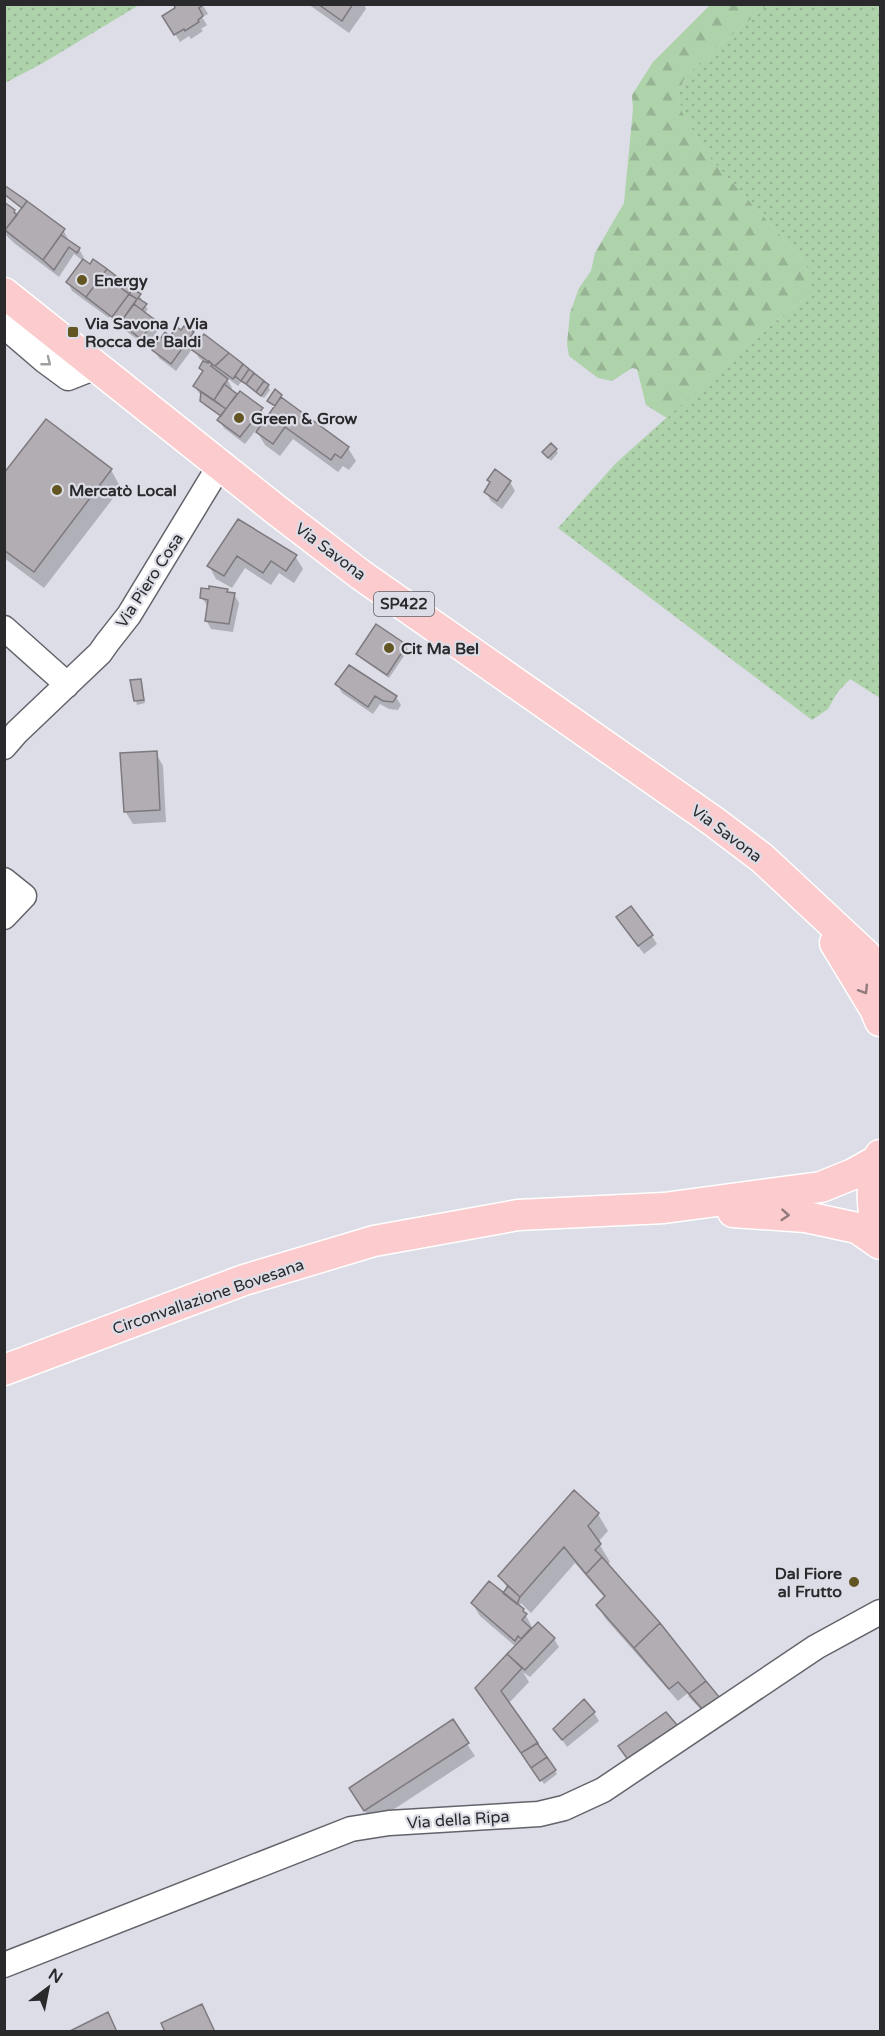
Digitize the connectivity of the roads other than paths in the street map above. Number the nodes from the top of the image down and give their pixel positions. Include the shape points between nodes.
1 (4, 293) edge
2 (4, 326) edge
3 (96, 367) junction
4 (220, 465) junction
5 (4, 628) edge
6 (66, 686) junction
7 (4, 747) edge
8 (4, 880) edge
9 (812, 904) junction
10 (4, 917) edge
11 (880, 976) edge
12 (880, 1021) edge
13 (879, 1158) edge
14 (664, 1208) junction
15 (880, 1243) edge
16 (4, 1370) edge
17 (880, 1612) edge
18 (4, 1965) edge

1 - 3 main road, Via Savona / SP422
2 -> 3 street via 68,378
3 - 4 main road, Via Savona / SP422
4 - 6 street, Via Piero Cosa via 129,615 100,653
4 - 9 main road, Via Savona / SP422 via 362,574 713,821 762,858
5 - 6 street
6 - 7 street, Via Piero Cosa
8 - 10 street via 24,896
9 - 11 main road, Via Savona / SP422 via 866,955
9 -> 12 main road, Via Savona / SP422
13 - 14 main road, Circonvallazione Bovesana via 821,1187
13 - 15 main road via 872,1188 873,1217
14 -> 15 main road, Circonvallazione Bovesana via 806,1217 857,1228
14 - 16 main road, Circonvallazione Bovesana via 518,1215 374,1241 244,1280
17 - 18 street, Via della Ripa via 816,1647 603,1790 564,1808 539,1814 351,1829

